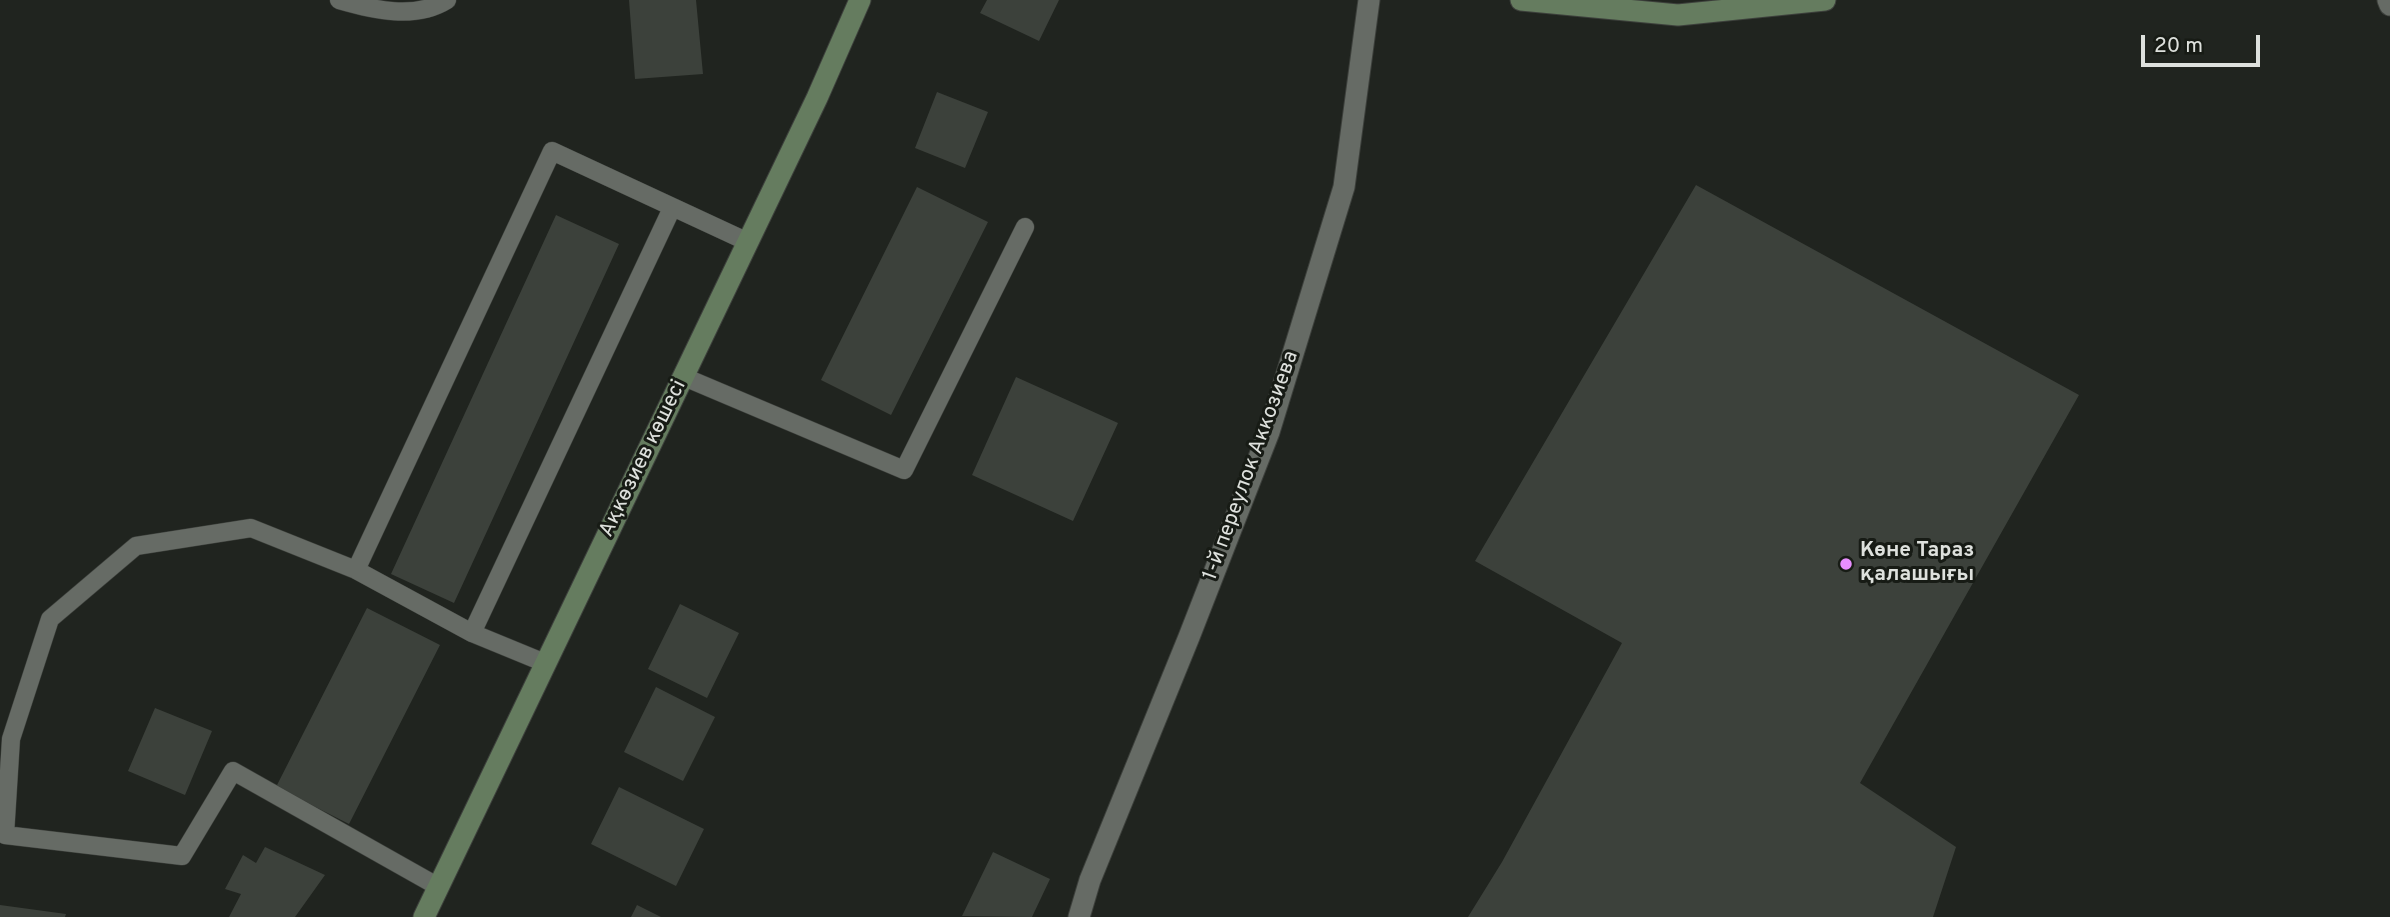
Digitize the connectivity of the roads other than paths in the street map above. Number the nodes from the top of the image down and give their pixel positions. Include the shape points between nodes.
1 (339, 0) edge
2 (447, 0) edge
3 (860, 0) edge
4 (1369, 0) edge
5 (1521, 0) edge
6 (1825, 0) edge
7 (2388, 0) edge
8 (2390, 5) edge
9 (672, 208) junction
10 (1025, 227) dead end
11 (748, 242) junction
12 (684, 377) junction
13 (356, 570) junction
14 (472, 633) junction
15 (545, 663) junction
16 (437, 886) junction
17 (424, 917) edge
18 (1079, 917) edge

1 - 2 lane via 396,12 428,10
3 - 11 main road, Ақкөзиев көшесі
4 - 18 street, 1-й переулок Аккозиева via 1344,187 1269,432
5 - 6 main road via 1678,15
7 - 8 street
9 - 11 lane
9 - 13 lane via 552,151
9 - 14 lane
10 - 12 lane via 904,470
11 - 12 main road, Ақкөзиев көшесі
12 - 15 main road, Ақкөзиев көшесі
13 - 14 lane
13 - 16 lane via 251,528 136,546 50,619 10,739 5,835 182,856 233,771
14 - 15 lane
15 - 16 main road, Ақкөзиев көшесі
16 - 17 main road, Ақкөзиев көшесі

